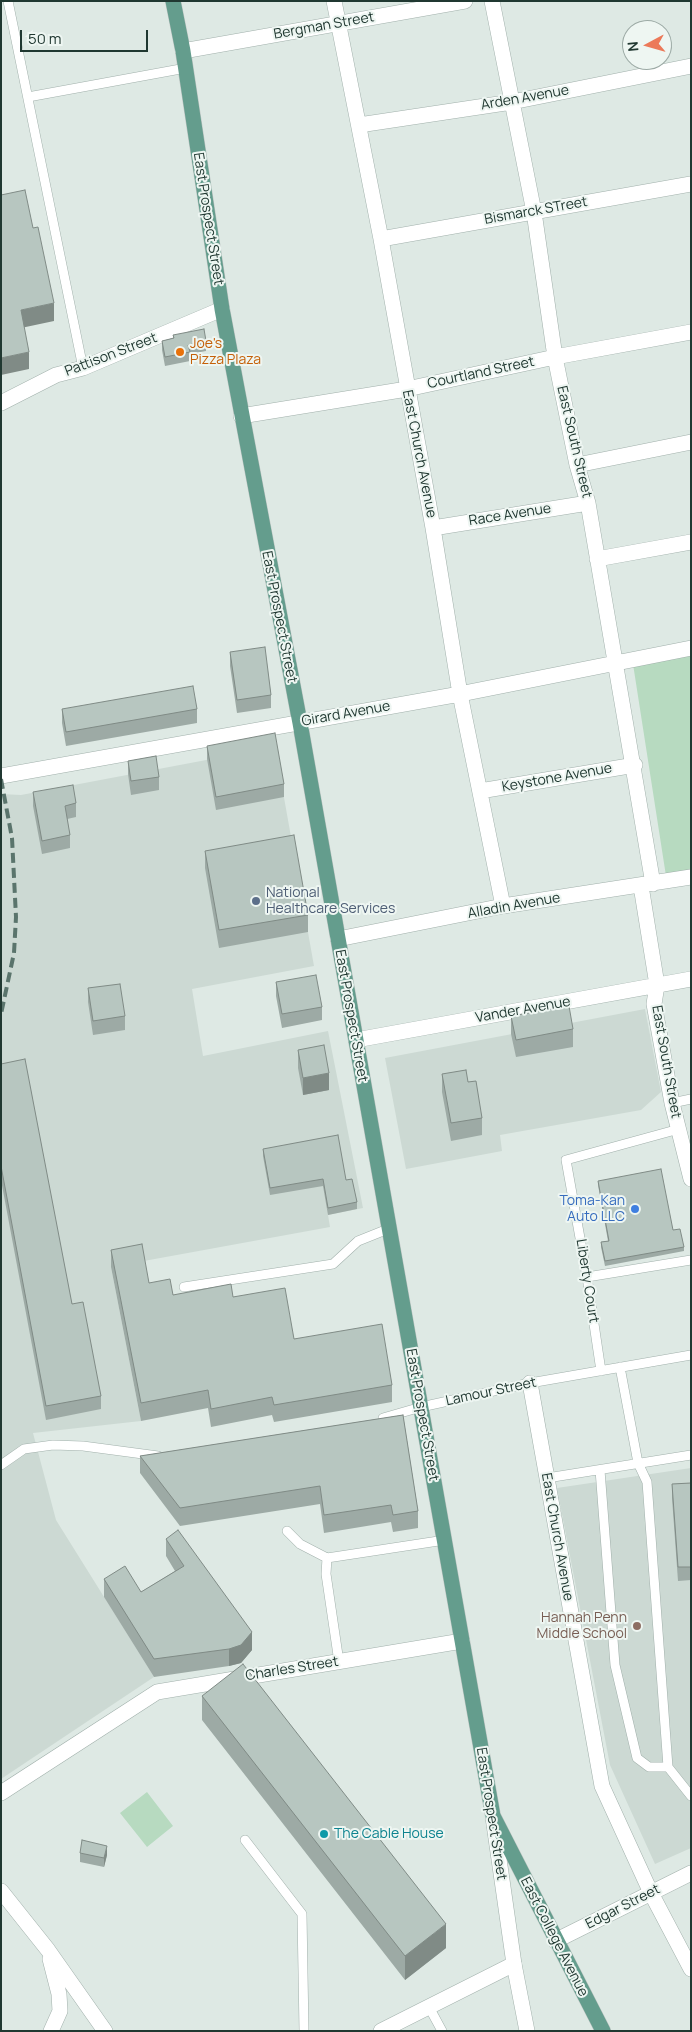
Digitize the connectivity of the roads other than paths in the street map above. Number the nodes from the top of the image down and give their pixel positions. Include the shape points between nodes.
1 (8, 1) edge
2 (174, 1) edge
3 (334, 1) edge
4 (465, 1) edge
5 (492, 1) edge
6 (338, 23) junction
7 (183, 51) junction
8 (691, 66) edge
9 (186, 68) junction
10 (28, 97) junction
11 (512, 102) junction
12 (359, 125) junction
13 (691, 184) edge
14 (534, 212) junction
15 (381, 239) junction
16 (222, 310) junction
17 (691, 332) edge
18 (555, 357) junction
19 (83, 368) junction
20 (407, 388) junction
21 (1, 403) edge
22 (241, 416) junction
23 (691, 442) edge
24 (577, 465) junction
25 (588, 503) junction
26 (433, 528) junction
27 (691, 542) edge
28 (597, 559) junction
29 (691, 648) edge
30 (616, 662) junction
31 (460, 694) junction
32 (300, 723) junction
33 (634, 765) junction
34 (1, 776) edge
35 (480, 791) junction
36 (691, 877) edge
37 (647, 885) junction
38 (502, 906) junction
39 (338, 939) junction
40 (691, 979) edge
41 (657, 985) junction
42 (356, 1040) junction
43 (691, 1099) edge
44 (672, 1103) junction
45 (679, 1129) junction
46 (691, 1179) edge
47 (388, 1229) junction
48 (691, 1260) edge
49 (587, 1277) junction
50 (184, 1287) dead end
51 (691, 1355) edge
52 (620, 1367) junction
53 (601, 1371) junction
54 (530, 1383) junction
55 (421, 1407) junction
56 (372, 1420) edge
57 (170, 1455) edge
58 (691, 1455) edge
59 (638, 1464) junction
60 (1, 1465) edge
61 (600, 1470) junction
62 (547, 1478) junction
63 (287, 1531) dead end
64 (445, 1540) junction
65 (327, 1558) junction
66 (462, 1641) junction
67 (339, 1662) junction
68 (668, 1767) junction
69 (1, 1793) edge
70 (691, 1796) edge
71 (493, 1816) junction
72 (245, 1840) dead end
73 (691, 1872) edge
74 (1, 1891) edge
75 (651, 1893) junction
76 (555, 1941) junction
77 (48, 1950) junction
78 (514, 1964) junction
79 (691, 1969) edge
80 (429, 2007) junction
81 (51, 2031) edge
82 (105, 2031) edge
83 (304, 2031) edge
84 (381, 2031) edge
85 (442, 2031) edge
86 (527, 2031) edge
87 (603, 2031) edge

1 - 10 lane
2 - 7 main road, East Prospect Street
3 - 6 street, East Church Avenue
4 - 6 street, Bergman Street
5 - 11 street, East South Street
6 - 7 street, Bergman Street
6 - 12 street, East Church Avenue
7 - 9 main road, East Prospect Street
8 - 11 street, Arden Avenue
9 - 10 lane
9 - 16 main road, East Prospect Street
10 - 19 lane
11 - 12 street, Arden Avenue
11 - 14 street, East South Street
12 - 15 street, East Church Avenue
13 - 14 street, Bismarck STreet
14 - 15 street, Bismarck STreet
14 - 18 street, East South Street
15 - 20 street, East Church Avenue
16 - 19 street, Pattison Street
16 - 22 main road, East Prospect Street
17 - 18 street, Courtland Street
18 - 20 street, Courtland Street
18 - 24 street, East South Street
19 - 21 street, Pattison Street via 56,376
20 - 22 street, Courtland Street
20 - 26 street, East Church Avenue
22 - 32 main road, East Prospect Street
23 - 24 street
24 - 25 street, East South Street
25 - 26 street, Race Avenue
25 - 28 street, East South Street
26 - 31 street, East Church Avenue
27 - 28 street
28 - 30 street, East South Street
29 - 30 street, Girard Avenue
30 - 31 street, Girard Avenue
30 - 33 street, East South Street
31 - 32 street, Girard Avenue
31 - 35 street, East Church Avenue
32 - 34 street, Girard Avenue
32 - 39 main road, East Prospect Street
33 - 35 street, Keystone Avenue
33 - 37 street, East South Street
35 - 38 street, East Church Avenue
36 - 37 street, Alladin Avenue
37 - 38 street, Alladin Avenue
37 - 41 street, East South Street
38 - 39 street, Alladin Avenue
39 - 42 main road, East Prospect Street
40 - 41 street, Vander Avenue
41 - 42 street, Vander Avenue
41 - 44 street, East South Street via 654,1004
42 - 47 main road, East Prospect Street
43 - 44 lane
44 - 45 street, East South Street
45 - 46 street, East South Street
45 - 49 lane, Liberty Court via 566,1160
47 - 50 lane via 358,1241 333,1264
47 - 55 main road, East Prospect Street
48 - 49 lane
49 - 53 lane, Liberty Court
51 - 52 lane, Lamour Street
52 - 53 lane, Lamour Street
52 - 59 lane
53 - 54 lane, Lamour Street
54 - 55 lane, Lamour Street
54 - 62 street, East Church Avenue
55 - 56 lane, Lamour Street
55 - 64 main road, East Prospect Street
57 - 60 lane via 53,1445 24,1449
58 - 59 lane
59 - 61 lane
59 - 68 lane via 647,1482
61 - 62 lane
61 - 68 lane via 615,1665 637,1758 649,1767
62 - 75 street, East Church Avenue via 602,1786
63 - 65 lane via 300,1544
64 - 65 lane
64 - 66 main road, East Prospect Street
65 - 67 lane via 326,1574
66 - 67 street, Charles Street
66 - 71 main road, East Prospect Street
67 - 69 street, Charles Street via 156,1692
68 - 70 lane
71 - 76 main road, East College Avenue
71 - 78 street, East Prospect Street
72 - 83 lane via 302,1914
73 - 75 street, Edgar Street
74 - 77 street
75 - 76 street, Edgar Street
75 - 79 street, East Church Avenue
76 - 87 main road, East College Avenue
77 - 81 street via 60,2011
77 - 82 street
78 - 80 street
78 - 86 street, East Prospect Street
80 - 84 street
80 - 85 lane

